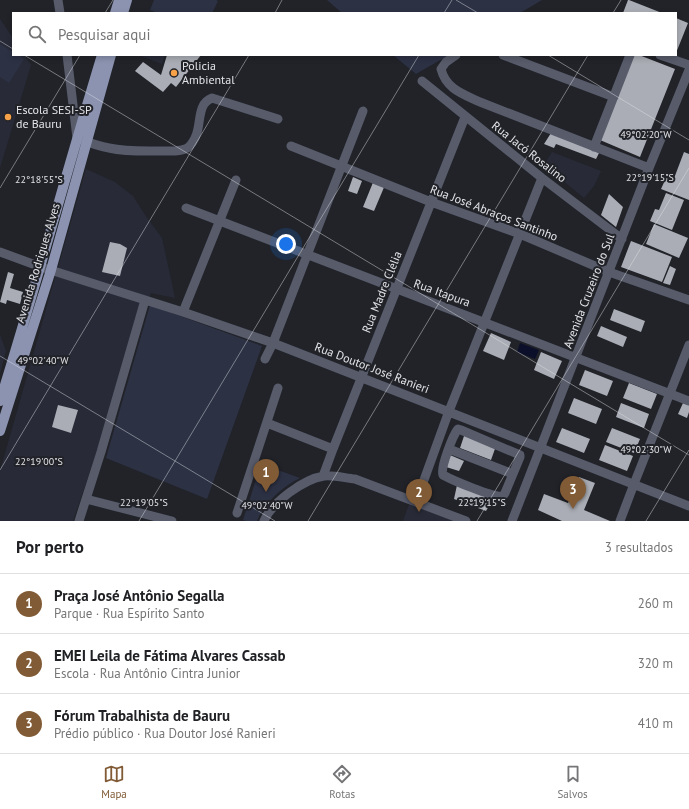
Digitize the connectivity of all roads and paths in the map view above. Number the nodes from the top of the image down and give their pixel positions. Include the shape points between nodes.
1 (58, 0) edge
2 (119, 0) edge
3 (127, 0) edge
4 (60, 12) edge
5 (115, 12) edge
6 (123, 12) edge
7 (67, 56) edge
8 (102, 56) edge
9 (111, 56) edge
10 (455, 56) edge
11 (506, 56) edge
12 (630, 56) edge
13 (663, 56) edge
14 (689, 65) edge
15 (689, 70) edge
16 (422, 81) dead end
17 (614, 97) junction
18 (363, 111) dead end
19 (465, 117) junction
20 (278, 119) dead end
21 (82, 140) junction
22 (291, 146) dead end
23 (594, 147) junction
24 (341, 166) junction
25 (649, 168) junction
26 (542, 178) junction
27 (236, 180) dead end
28 (431, 202) junction
29 (186, 208) dead end
30 (220, 221) junction
31 (520, 234) junction
32 (622, 239) junction
33 (0, 252) edge
34 (307, 254) junction
35 (46, 268) junction
36 (609, 272) junction
37 (396, 289) junction
38 (144, 300) junction
39 (689, 300) edge
40 (183, 312) junction
41 (484, 322) junction
42 (273, 343) junction
43 (689, 345) edge
44 (266, 359) dead end
45 (576, 359) junction
46 (361, 378) junction
47 (278, 388) dead end
48 (670, 394) junction
49 (0, 401) edge
50 (689, 401) edge
51 (449, 411) junction
52 (267, 423) junction
53 (0, 431) edge
54 (333, 448) junction
55 (541, 448) junction
56 (450, 449) junction
57 (432, 456) junction
58 (444, 462) junction
59 (513, 474) junction
60 (324, 476) junction
61 (634, 484) junction
62 (86, 499) junction
63 (416, 502) junction
64 (689, 506) edge
65 (237, 513) dead end
66 (79, 521) edge
67 (170, 521) edge
68 (264, 521) edge
69 (466, 521) edge
70 (512, 521) edge
71 (620, 521) edge

1 - 4 street
2 - 5 main road
3 - 6 main road
7 - 21 street
8 - 21 main road, Avenida Rodrigues Alves
9 - 21 main road, Avenida Rodrigues Alves
10 - 23 street via 441,69 450,86 462,94
11 - 17 street
12 - 17 street
13 - 14 street
15 - 25 street, Avenida Cruzeiro do Sul
16 - 19 street, Rua Jacó Rosalino
17 - 23 street
18 - 24 street
19 - 26 street, Rua Jacó Rosalino
19 - 28 street, Rua Madre Clélia
20 - 21 street via 212,98 204,103 196,138 185,149 130,151
21 - 35 main road, Avenida Rodrigues Alves
22 - 24 street, Rua José Abraços Santinho
23 - 25 street
24 - 28 street, Rua José Abraços Santinho
24 - 34 street
25 - 32 street, Avenida Cruzeiro do Sul
26 - 31 street
26 - 32 street, Rua Jacó Rosalino
27 - 30 street
28 - 31 street, Rua José Abraços Santinho
28 - 37 street, Rua Madre Clélia
29 - 30 street, Rua Itapura
30 - 34 street, Rua Itapura
30 - 40 street
31 - 36 street, Rua José Abraços Santinho
31 - 41 street
32 - 36 street, Avenida Cruzeiro do Sul
33 - 35 street, Rua Doutor José Ranieri
34 - 37 street, Rua Itapura
34 - 42 street
35 - 38 street, Rua Doutor José Ranieri
35 - 49 main road, Avenida Rodrigues Alves
35 - 53 main road, Avenida Rodrigues Alves
36 - 39 street, Rua José Abraços Santinho
36 - 45 street, Avenida Cruzeiro do Sul
37 - 41 street, Rua Itapura
37 - 46 street, Rua Madre Clélia
38 - 40 street, Rua Doutor José Ranieri
38 - 62 street
40 - 42 street, Rua Doutor José Ranieri
41 - 45 street, Rua Itapura
41 - 51 street
42 - 44 street
42 - 46 street, Rua Doutor José Ranieri
43 - 48 street
45 - 48 street, Rua Itapura
45 - 55 street, Avenida Cruzeiro do Sul
46 - 51 street, Rua Doutor José Ranieri
46 - 54 street, Rua Madre Clélia
47 - 52 street
48 - 50 street, Rua Itapura
48 - 61 street
51 - 55 street, Rua Doutor José Ranieri
51 - 57 street
52 - 54 street
52 - 65 street
54 - 60 street, Rua Madre Clélia
55 - 61 street, Rua Doutor José Ranieri
55 - 70 street, Avenida Cruzeiro do Sul
56 - 58 street
56 - 59 street
56 - 59 street via 456,431 462,430 518,453 520,457
57 - 58 street
57 - 63 street
58 - 59 street via 443,475 500,497 505,493
60 - 63 street via 355,479
60 - 68 street via 290,492 274,505
61 - 64 street, Rua Doutor José Ranieri
61 - 71 street
62 - 66 street
62 - 67 street
63 - 69 street

